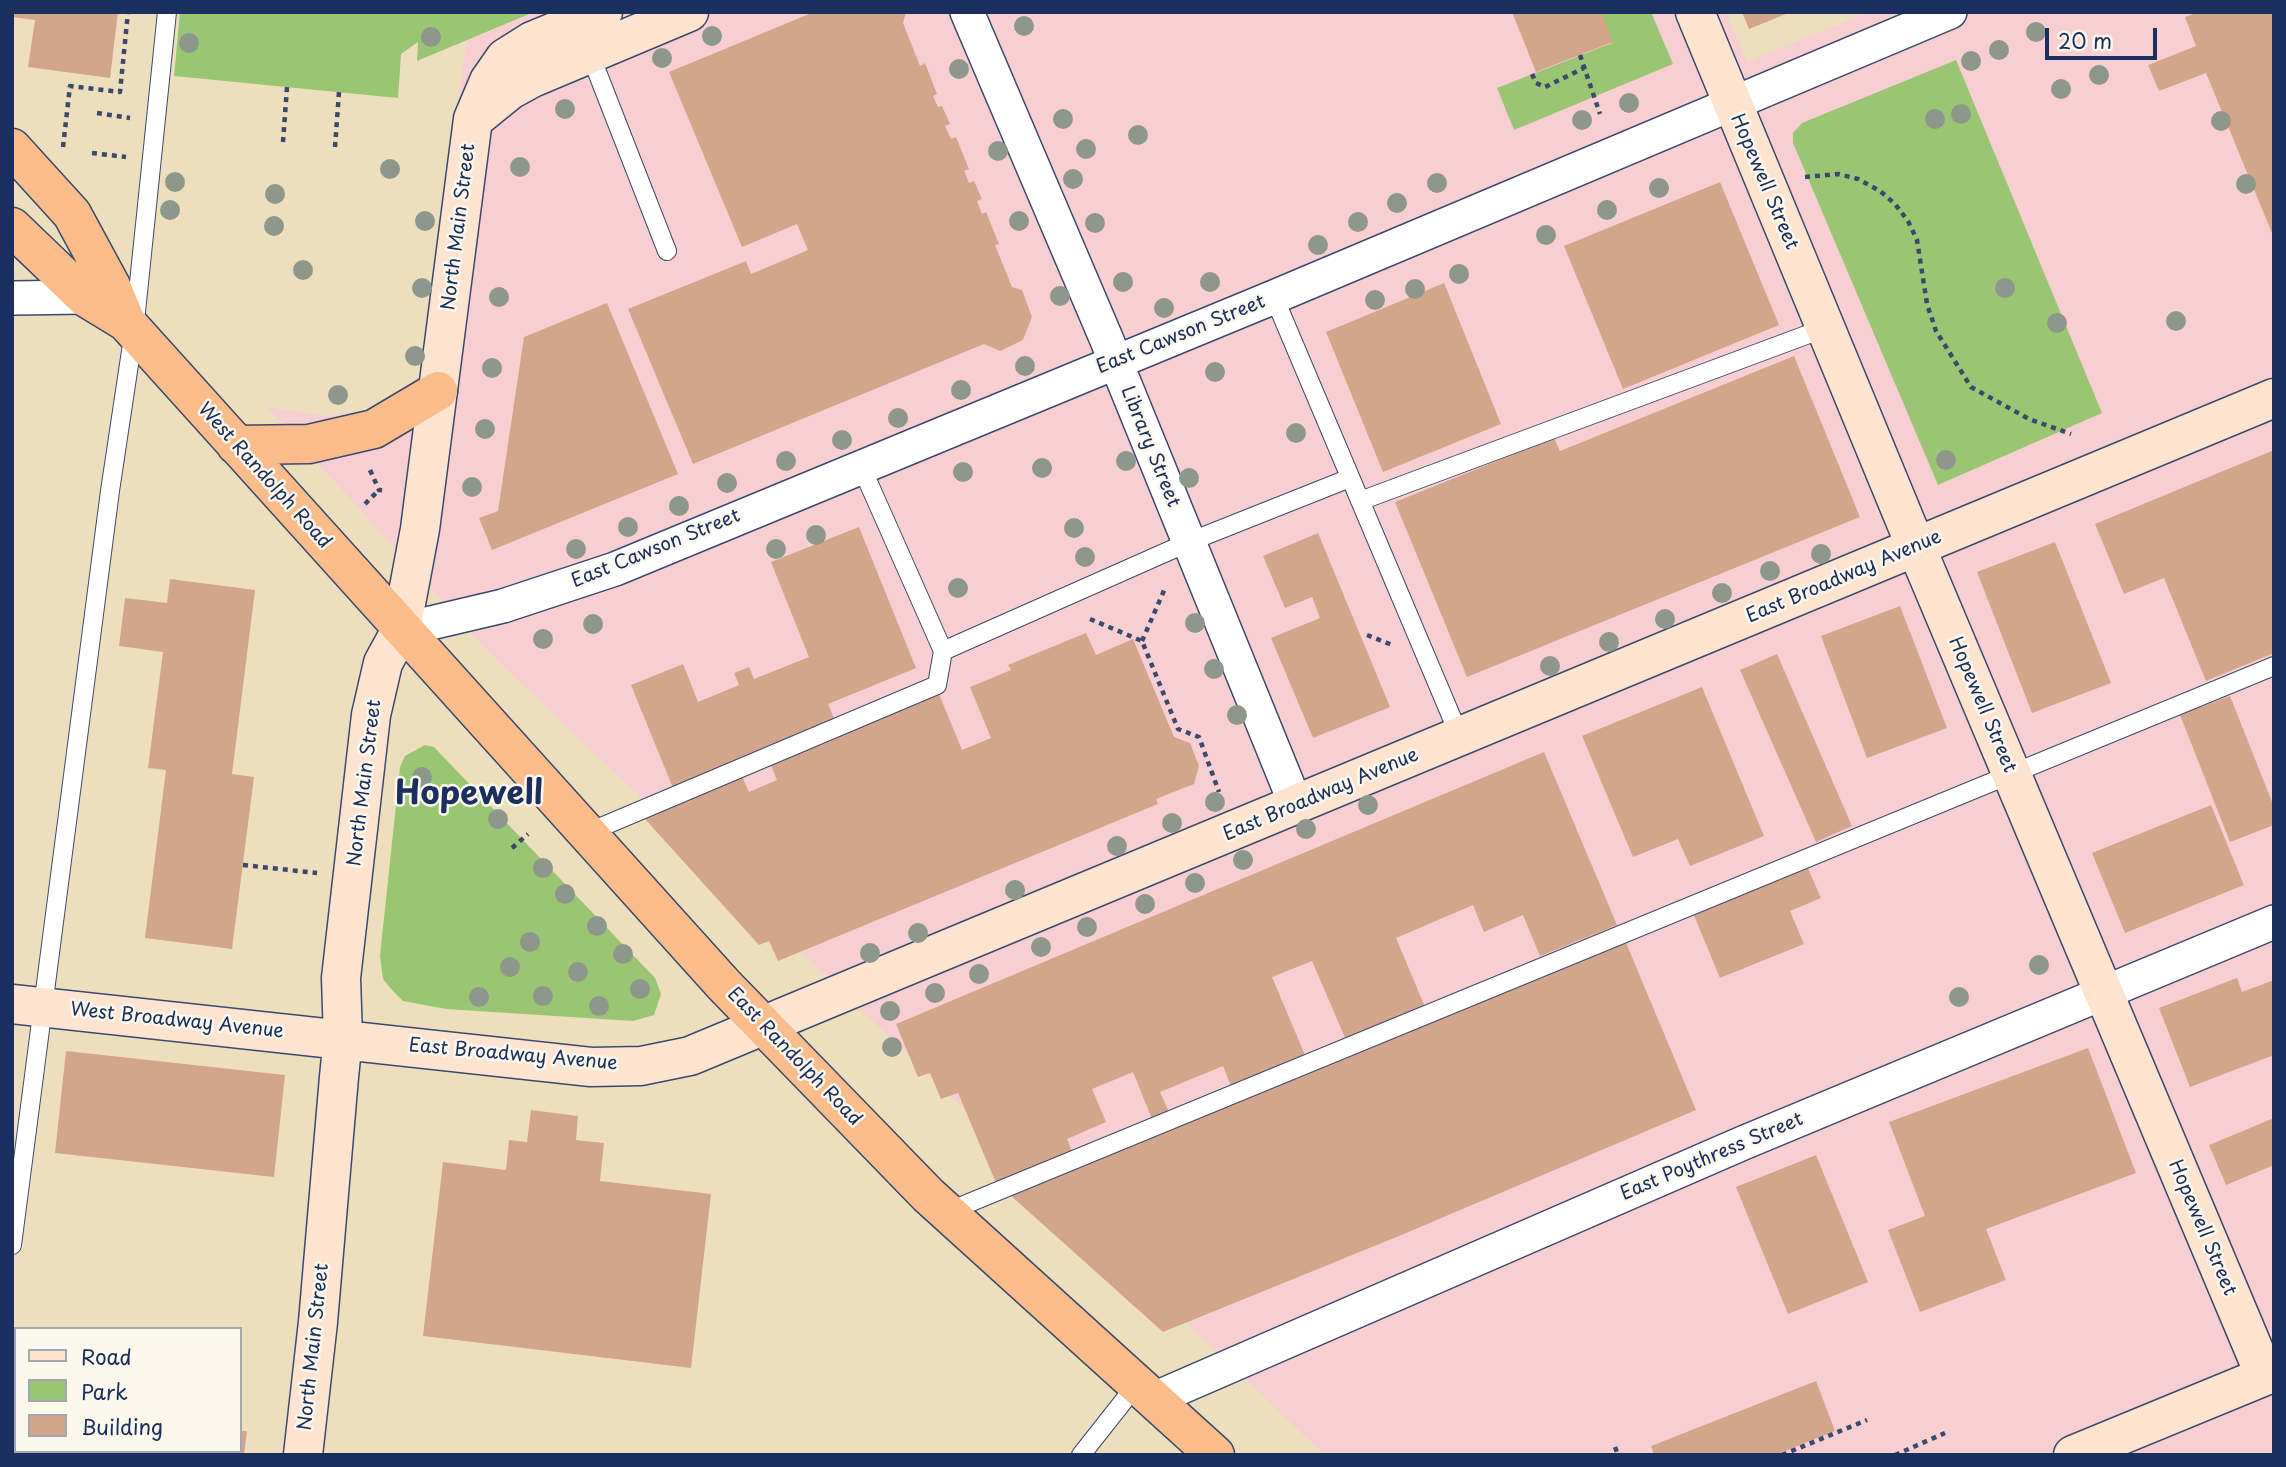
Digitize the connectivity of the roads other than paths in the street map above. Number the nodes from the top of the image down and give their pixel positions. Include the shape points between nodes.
1 (167, 12) edge
2 (603, 12) edge
3 (689, 12) edge
4 (967, 12) edge
5 (1695, 12) edge
6 (1950, 12) edge
7 (590, 54) junction
8 (1732, 104) junction
9 (473, 120) junction
10 (12, 148) edge
11 (12, 226) edge
12 (667, 251) dead end
13 (98, 292) junction
14 (1274, 297) junction
15 (12, 298) edge
16 (130, 327) junction
17 (1825, 328) junction
18 (1115, 361) junction
19 (438, 391) junction
20 (2274, 398) edge
21 (236, 444) junction
22 (861, 466) junction
23 (1350, 478) junction
24 (1360, 501) junction
25 (1189, 542) junction
26 (1916, 547) junction
27 (401, 629) junction
28 (943, 651) junction
29 (2274, 666) edge
30 (1460, 737) junction
31 (2011, 774) junction
32 (1296, 805) junction
33 (587, 833) junction
34 (2274, 922) edge
35 (2102, 993) junction
36 (28, 1006) edge
37 (764, 1027) junction
38 (343, 1038) junction
39 (947, 1212) junction
40 (12, 1245) edge
41 (2269, 1386) edge
42 (1146, 1392) junction
43 (303, 1455) edge
44 (1081, 1455) edge
45 (1215, 1455) edge
46 (2073, 1455) edge

1 - 16 lane
2 - 9 street, North Main Street via 532,41 505,58 489,81
3 - 7 street
4 - 18 street, Library Street
5 - 8 street, Hopewell Street
6 - 8 street, East Cawson Street
7 - 9 street via 510,90
7 - 12 lane
8 - 14 street, East Cawson Street
8 - 17 street, Hopewell Street
9 - 19 street, North Main Street
10 - 13 highway, West Randolph Road via 72,214
11 - 13 highway, West Randolph Road
13 - 15 street
13 - 16 highway, West Randolph Road
14 - 18 street, East Cawson Street
14 - 23 lane
16 - 21 highway, West Randolph Road
16 - 36 lane via 82,711
17 - 24 lane
17 - 26 street, Hopewell Street
18 - 22 street, East Cawson Street
18 - 25 street, Library Street
19 - 21 highway via 374,429 309,444
19 - 27 street, North Main Street
20 - 26 street, East Broadway Avenue
21 - 27 highway, West Randolph Road
22 - 27 street, East Cawson Street via 615,569 503,607
22 - 28 lane
23 - 24 lane
23 - 25 lane
24 - 30 lane
25 - 28 lane
25 - 32 street, Library Street
26 - 30 street, East Broadway Avenue
26 - 31 street, Hopewell Street
27 - 33 highway, East Randolph Road
27 - 38 street, North Main Street via 383,663 371,715 341,978
28 - 33 lane via 937,685
29 - 31 lane
30 - 32 street, East Broadway Avenue
31 - 35 street, Hopewell Street
31 - 39 lane
32 - 37 street, East Broadway Avenue
33 - 37 highway, East Randolph Road
34 - 35 street, East Poythress Street
35 - 41 street, Hopewell Street
35 - 42 street, East Poythress Street
36 - 38 street, West Broadway Avenue
36 - 40 lane
37 - 38 street, East Broadway Avenue via 690,1056 641,1066 592,1067
37 - 39 highway, East Randolph Road
38 - 43 street, North Main Street
39 - 42 highway, East Randolph Road
41 - 46 street
42 - 44 lane
42 - 45 highway, East Randolph Road

